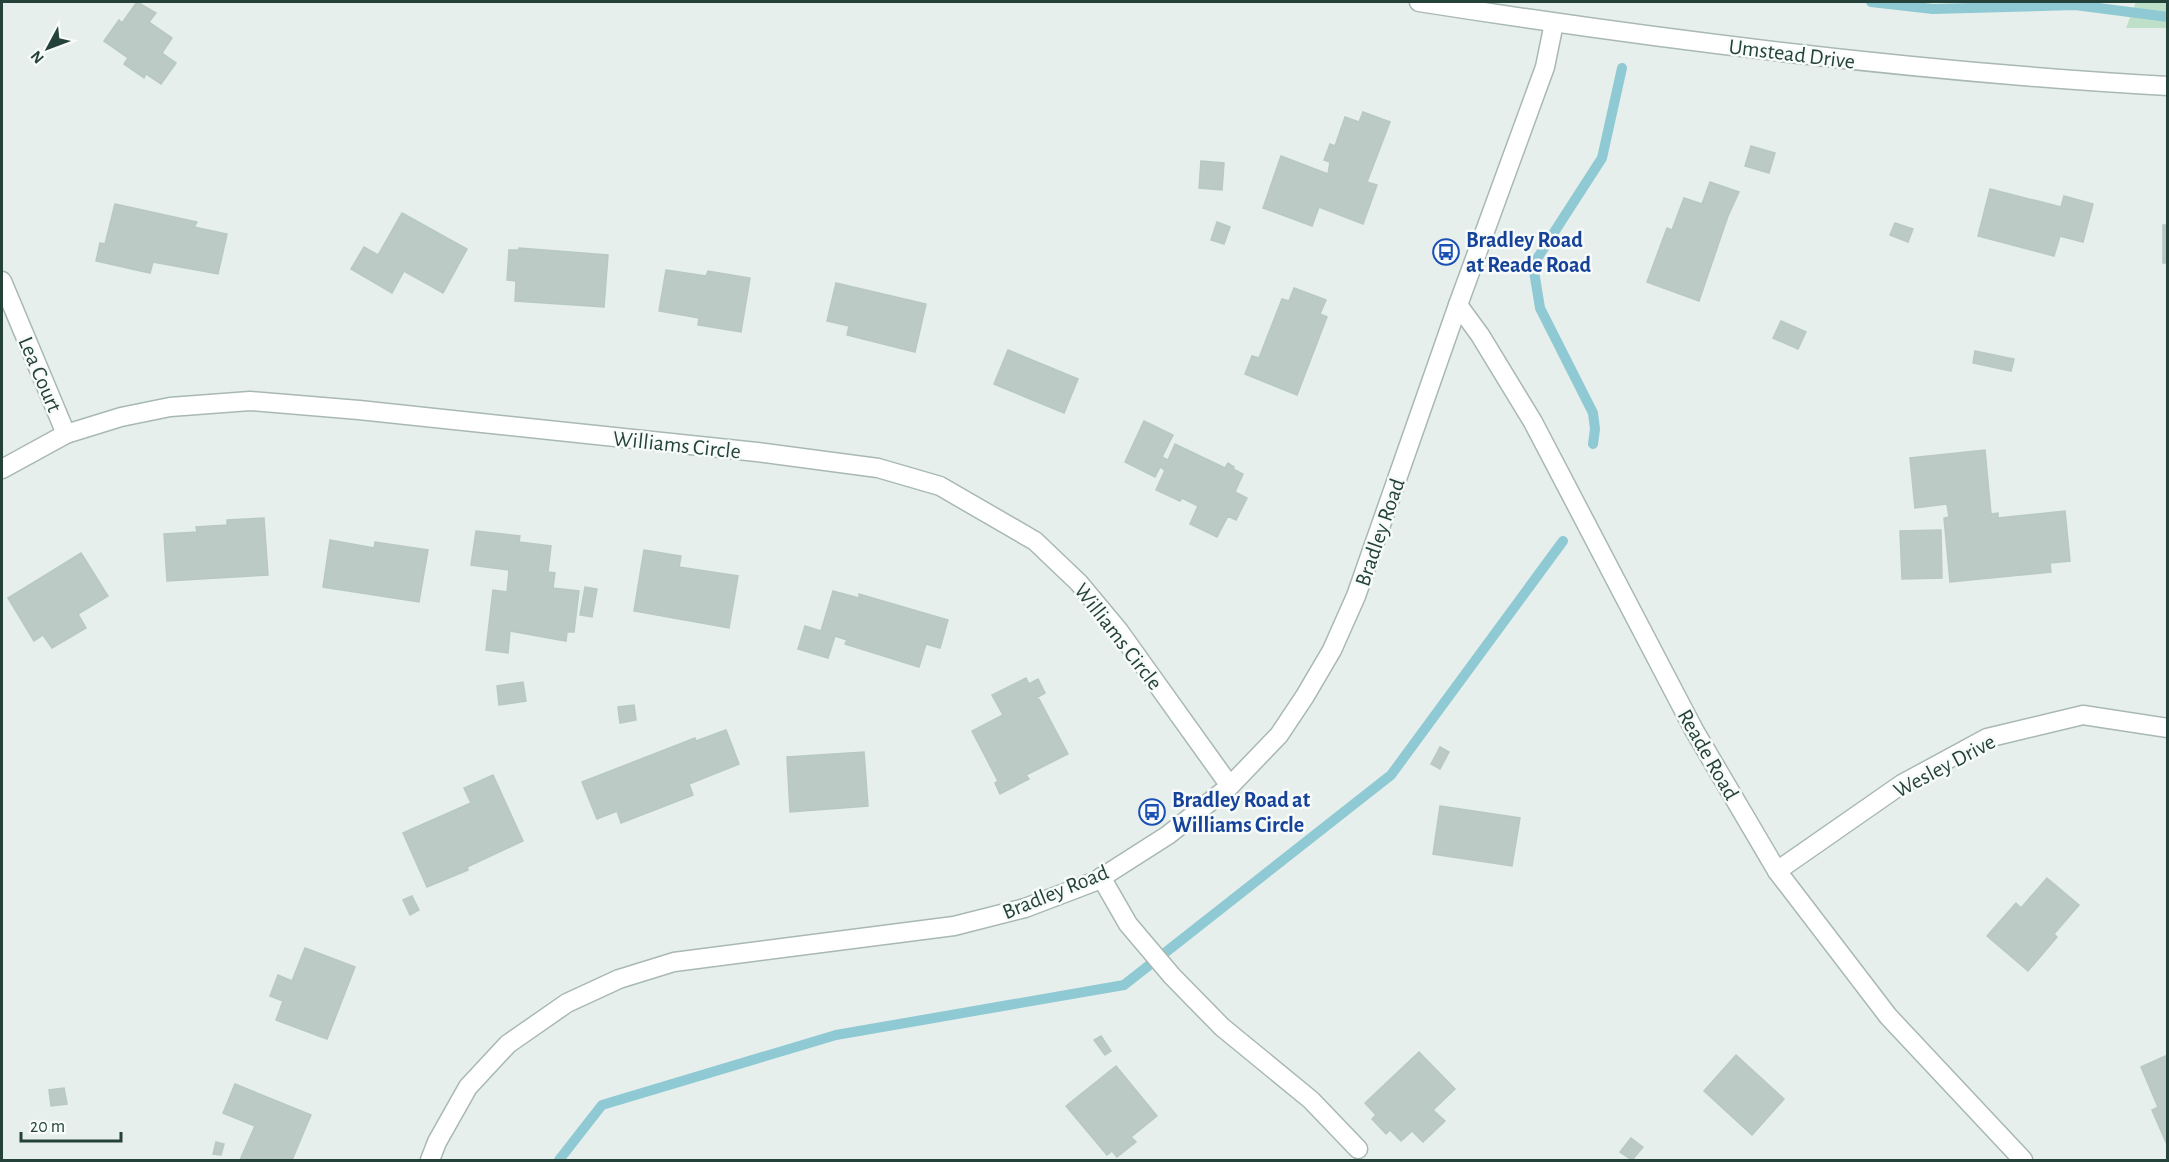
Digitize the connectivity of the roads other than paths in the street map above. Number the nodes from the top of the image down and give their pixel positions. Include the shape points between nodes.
1 (1419, 2) edge
2 (1554, 23) junction
3 (2168, 86) edge
4 (2, 281) edge
5 (1458, 305) junction
6 (66, 434) junction
7 (2, 469) edge
8 (2168, 728) edge
9 (1230, 786) junction
10 (1778, 871) junction
11 (1101, 877) junction
12 (1358, 1149) dead end
13 (430, 1161) edge
14 (2023, 1161) edge

1 - 2 street, Umstead Drive
2 - 3 street, Umstead Drive via 1806,56
2 - 5 street, Bradley Road via 1545,67
4 - 6 street, Lea Court
5 - 9 street, Bradley Road via 1356,596 1332,650 1279,735
5 - 10 street, Reade Road via 1533,422 1694,730
6 - 7 street, Williams Circle
6 - 9 street, Williams Circle via 170,407 250,401 757,452 878,468 940,486 1035,541 1080,583
8 - 10 street, Wesley Drive via 2083,715 1987,738 1902,784
9 - 11 street, Bradley Road via 1168,835
10 - 14 street, Reade Road via 1888,1016
11 - 12 street via 1128,924 1172,976 1222,1027 1311,1100
11 - 13 street, Bradley Road via 1025,908 954,926 674,962 619,979 567,1004 508,1044 468,1087

